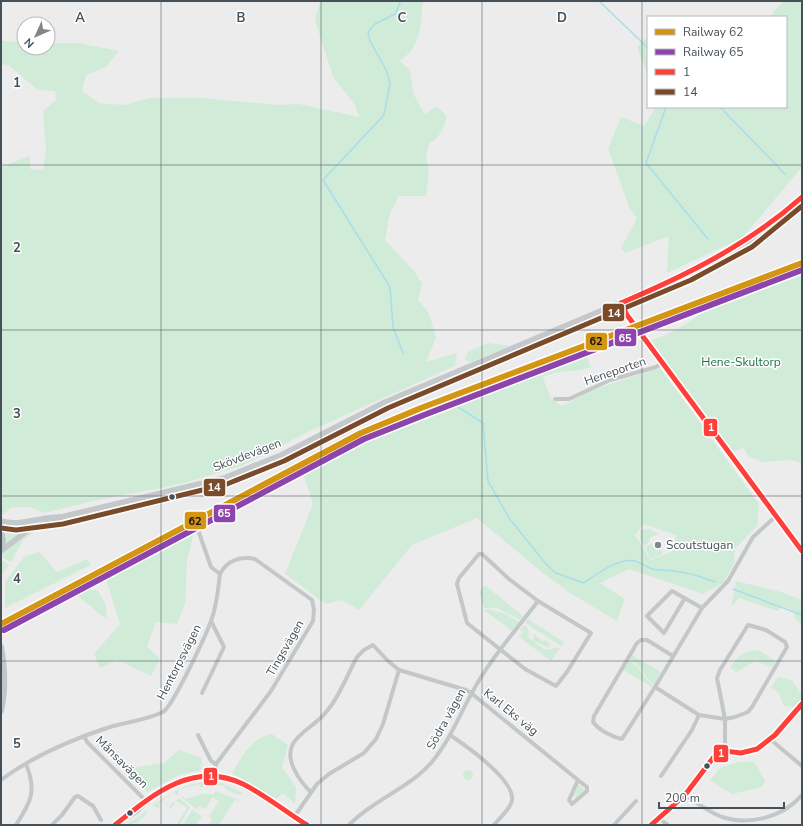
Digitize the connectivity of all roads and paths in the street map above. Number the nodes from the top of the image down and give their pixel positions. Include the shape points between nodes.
1 (802, 196) edge
2 (620, 302) junction
3 (632, 322) dead end
4 (637, 328) dead end
5 (663, 363) junction
6 (555, 399) dead end
7 (407, 420) dead end
8 (776, 516) junction
9 (61, 517) junction
10 (1, 521) edge
11 (1, 531) edge
12 (1, 550) edge
13 (802, 551) edge
14 (220, 574) junction
15 (685, 598) junction
16 (538, 601) junction
17 (702, 608) junction
18 (211, 621) junction
19 (1, 647) edge
20 (501, 650) junction
21 (673, 656) junction
22 (399, 670) junction
23 (655, 687) junction
24 (202, 693) dead end
25 (471, 693) junction
26 (802, 704) edge
27 (800, 710) edge
28 (1, 711) edge
29 (699, 715) junction
30 (725, 719) junction
31 (198, 735) dead end
32 (450, 735) junction
33 (84, 736) junction
34 (770, 739) junction
35 (725, 751) junction
36 (26, 764) junction
37 (216, 764) junction
38 (802, 766) edge
39 (214, 775) junction
40 (661, 776) dead end
41 (1, 780) edge
42 (578, 780) junction
43 (311, 792) junction
44 (685, 795) junction
45 (802, 796) edge
46 (636, 801) dead end
47 (147, 802) junction
48 (294, 816) junction
49 (660, 819) junction
50 (101, 820) dead end
51 (16, 825) edge
52 (52, 825) edge
53 (115, 825) edge
54 (308, 825) edge
55 (349, 825) edge
56 (494, 825) edge
57 (614, 825) edge
58 (651, 825) edge
59 (668, 825) edge

1 - 2 main road, Skövdevägen via 770,224 715,260
2 - 3 street
2 - 9 main road, Skövdevägen via 385,402 281,455 224,478
4 - 5 street, Heneporten
5 - 6 street, Heneporten via 656,368 610,380 569,399
5 - 8 street
7 - 14 street via 296,474 248,503 196,524 211,567
8 - 13 street
8 - 17 street via 753,537 728,581
9 - 10 main road via 51,516 18,524
9 - 12 main road via 27,530
11 - 12 main road
14 - 18 street, Hentorpsvägen
14 - 37 street, Tingsvägen via 235,560 246,556 255,558 305,593 312,600 314,610 313,621 285,670
15 - 15 street via 672,590 647,616 664,633
15 - 17 street
16 - 20 street, Södra vägen
16 - 20 street via 591,633 567,672 556,686 530,672
16 - 20 street via 482,554 476,556 459,578 457,584 467,623
17 - 21 street
18 - 24 street via 224,646
18 - 33 street, Hentorpsvägen via 165,710
19 - 28 main road via 6,688
20 - 25 street, Södra vägen
21 - 23 street
21 - 23 street via 647,640 637,643 594,716 593,722 616,738 622,739
22 - 25 street, Karl Eks väg
22 - 43 street via 376,739 364,753 329,774
22 - 43 street via 376,646 369,646 357,657 327,712 295,739 291,750 291,762 305,787
23 - 29 street
25 - 32 street, Södra vägen
25 - 42 street, Karl Eks väg
26 - 27 street
27 - 34 street
29 - 30 street
29 - 40 street
30 - 30 street via 717,678 748,625 785,642 787,647 752,707 743,715
30 - 35 street
31 - 37 street via 211,760
32 - 55 street, Södra vägen via 422,773 357,816
32 - 56 street via 485,761 511,793 511,803
33 - 36 street, Hentorpsvägen
33 - 47 street, Månsavägen
34 - 35 street via 751,752
34 - 38 street
35 - 44 street via 713,758
36 - 41 street, Hentorpsvägen
36 - 51 street via 32,793 27,808
37 - 39 street, Tingsvägen
39 - 47 street via 191,777 177,782
39 - 48 street via 243,784
42 - 42 street, Karl Eks väg via 587,787 587,791 572,804 568,800
43 - 48 street
44 - 45 street via 714,813 744,821 777,814
44 - 49 street
46 - 57 street
47 - 53 street
48 - 54 street
49 - 58 street
49 - 59 street
50 - 52 street via 92,806 78,796

